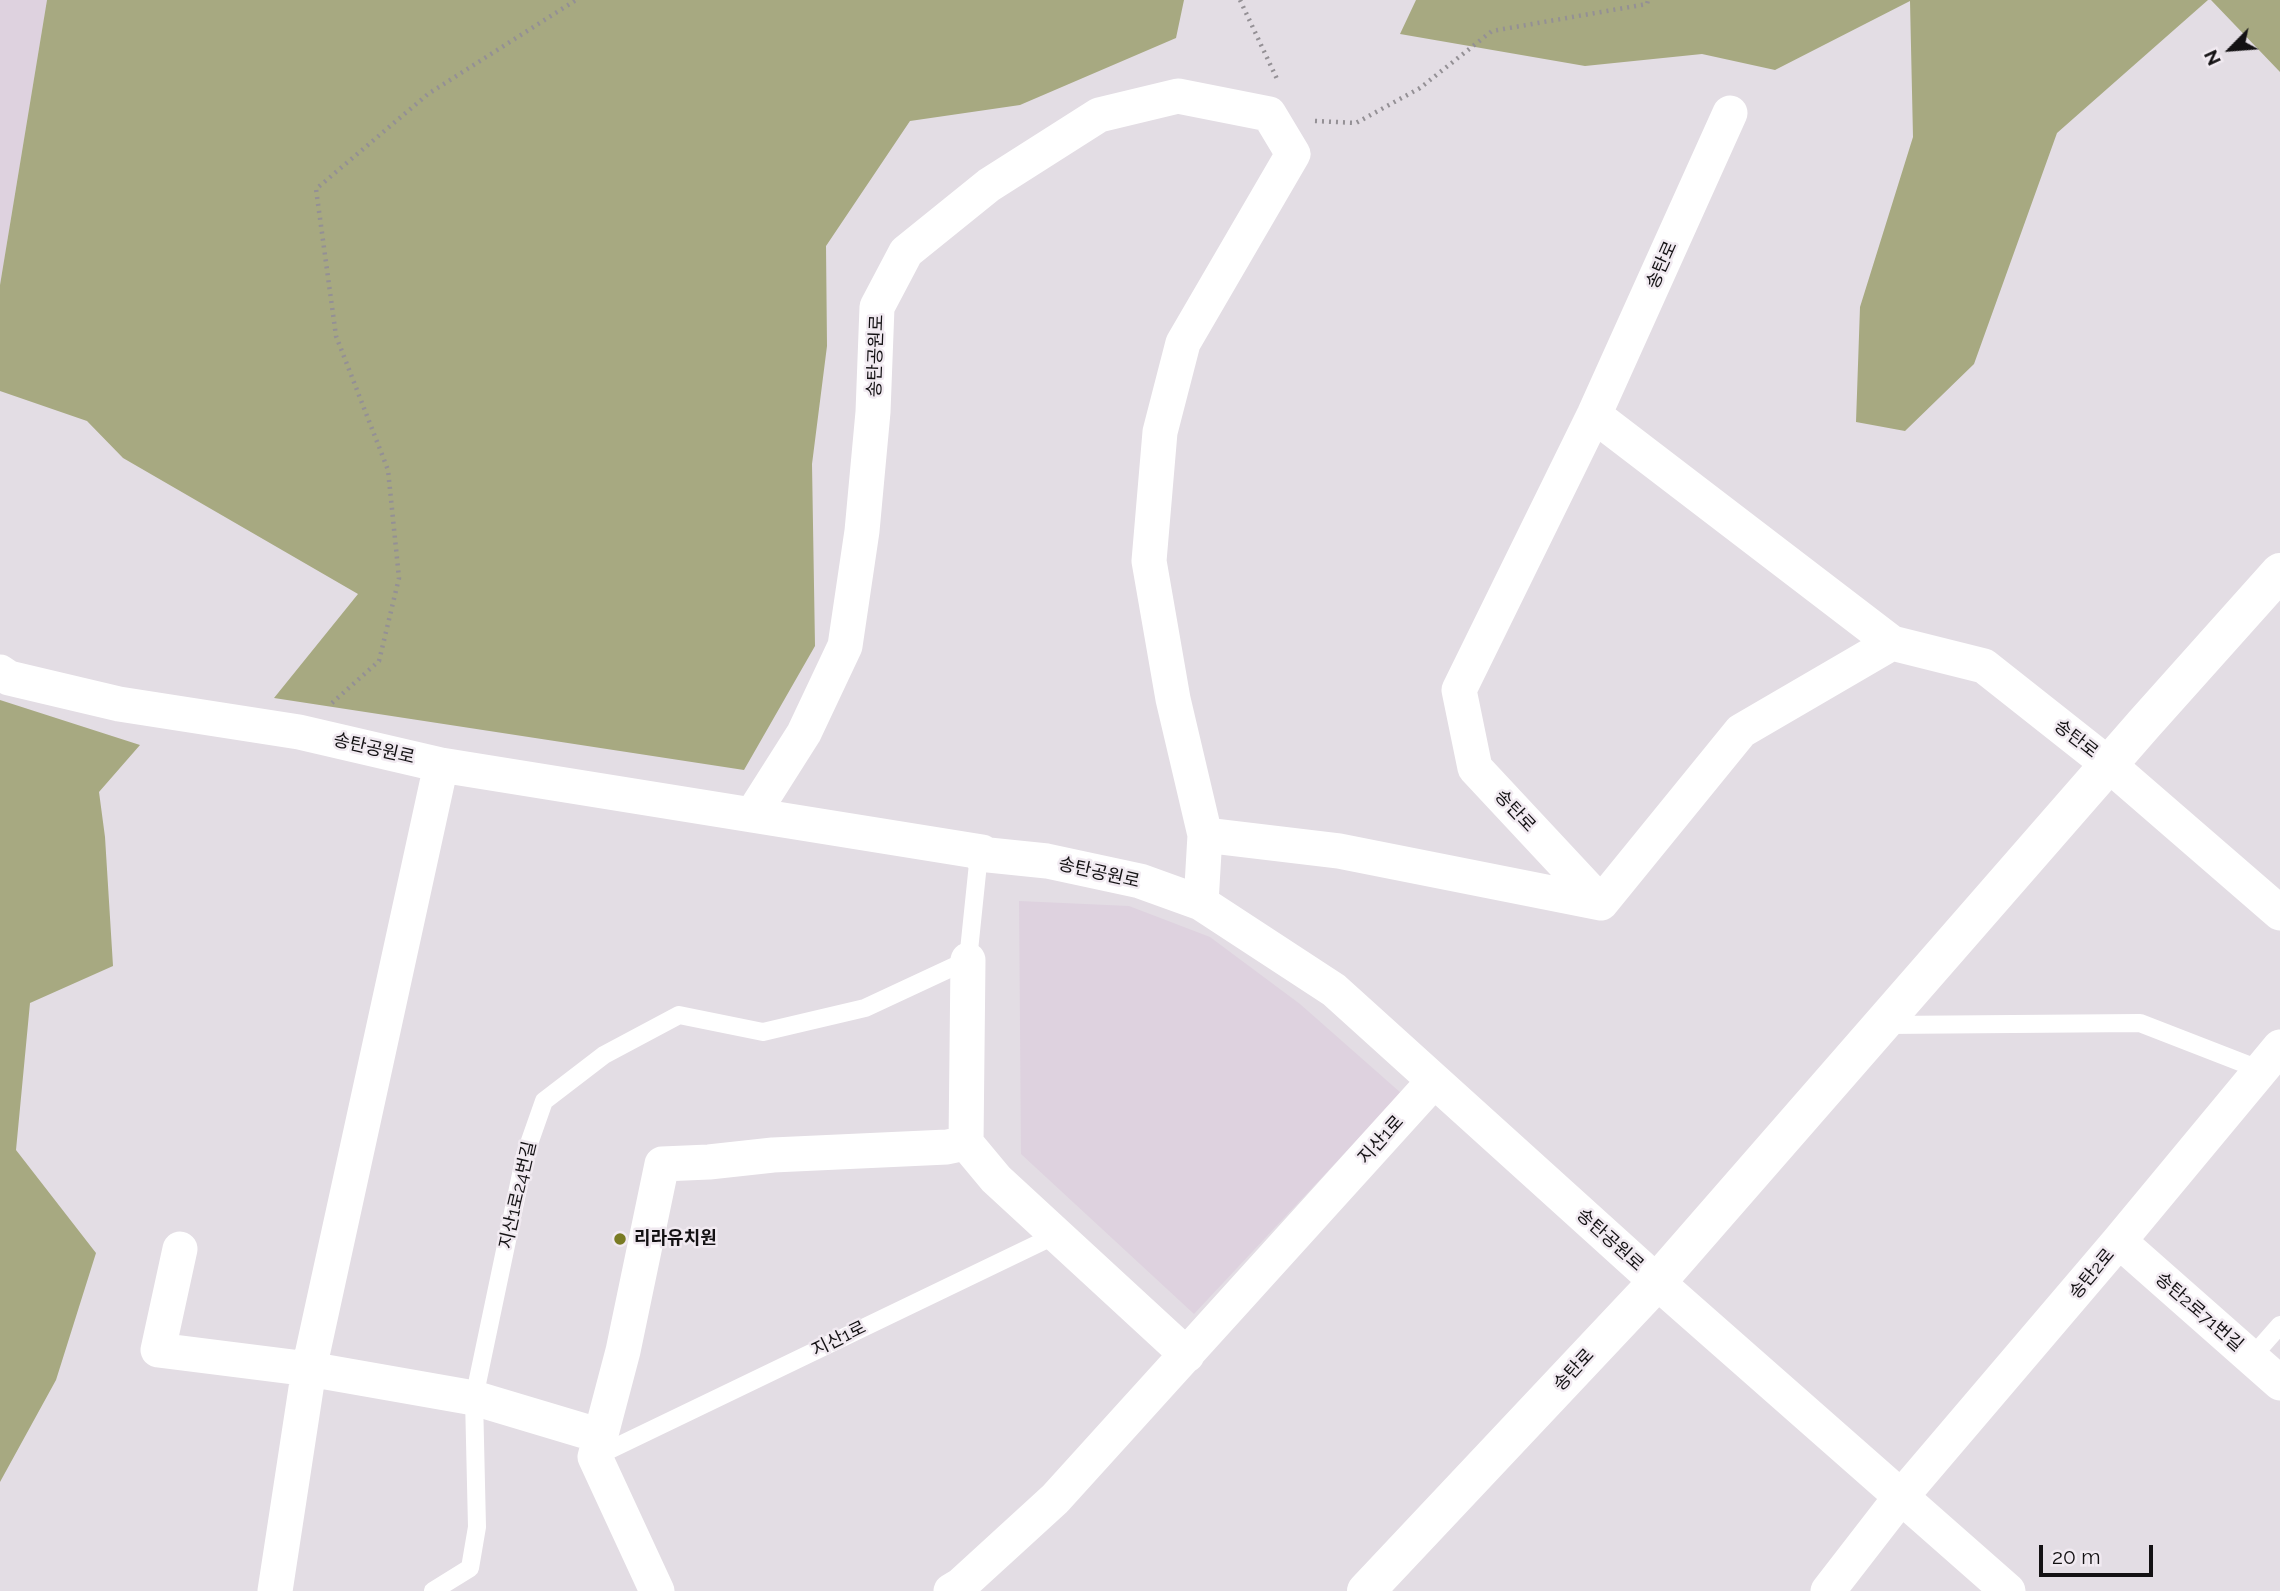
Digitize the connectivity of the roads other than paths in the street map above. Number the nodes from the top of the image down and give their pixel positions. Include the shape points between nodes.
1 (1730, 113) dead end
2 (1594, 415) junction
3 (2280, 572) edge
4 (1892, 643) junction
5 (0, 672) edge
6 (2109, 764) junction
7 (441, 765) junction
8 (752, 815) junction
9 (1205, 835) junction
10 (979, 854) junction
11 (1201, 903) junction
12 (1601, 903) junction
13 (2280, 913) edge
14 (968, 960) junction
15 (1881, 1025) junction
16 (2270, 1058) edge
17 (1433, 1082) junction
18 (966, 1143) junction
19 (1056, 1235) junction
20 (2119, 1241) junction
21 (180, 1249) dead end
22 (1657, 1282) junction
23 (2280, 1325) edge
24 (1187, 1354) junction
25 (2251, 1358) junction
26 (309, 1369) junction
27 (2280, 1383) edge
28 (474, 1398) junction
29 (598, 1446) junction
30 (1900, 1498) junction
31 (275, 1591) edge
32 (433, 1591) edge
33 (657, 1591) edge
34 (951, 1591) edge
35 (1366, 1591) edge
36 (1828, 1591) edge
37 (2008, 1591) edge

1 - 2 street, 송탄로
2 - 4 street
2 - 12 street, 송탄로 via 1459,690 1475,768
3 - 6 main road, 송탄로
4 - 6 street, 송탄로 via 1984,666
4 - 12 street via 1741,731
5 - 7 street, 송탄공원로 via 119,705 299,732
6 - 13 street
6 - 15 main road, 송탄로
7 - 8 street, 송탄공원로
7 - 26 street
8 - 9 street, 송탄공원로 via 804,733 845,646 862,531 877,307 906,252 989,185 1098,115 1178,96 1269,114 1293,155 1183,343 1160,432 1150,561 1173,699
8 - 10 street, 송탄공원로 via 982,852
9 - 11 street
9 - 12 street via 1339,851
10 - 11 street, 송탄공원로 via 1047,861 1140,881
10 - 14 lane
11 - 17 street, 송탄공원로 via 1334,990
14 - 18 street
14 - 28 lane, 지산1로24번길 via 865,1008 763,1032 679,1015 604,1055 544,1101 524,1155
15 - 16 lane via 2140,1023
15 - 22 main road, 송탄로
16 - 20 street, 송탄2로
17 - 22 street, 송탄공원로
17 - 24 street, 지산1로
18 - 19 street via 996,1180
18 - 29 street via 662,1164
19 - 24 street
19 - 29 lane, 지산1로
20 - 25 street, 송탄2로71번길
20 - 30 street, 송탄2로
21 - 26 street via 158,1350
22 - 30 street, 송탄공원로
22 - 35 main road, 송탄로
23 - 25 lane
24 - 34 street, 지산1로 via 1055,1499
25 - 27 street, 송탄2로71번길
26 - 28 street
26 - 31 street
28 - 29 street
28 - 32 lane, 지산1로24번길 via 477,1527 470,1568
29 - 33 street
30 - 36 street, 송탄2로
30 - 37 street, 송탄공원로

